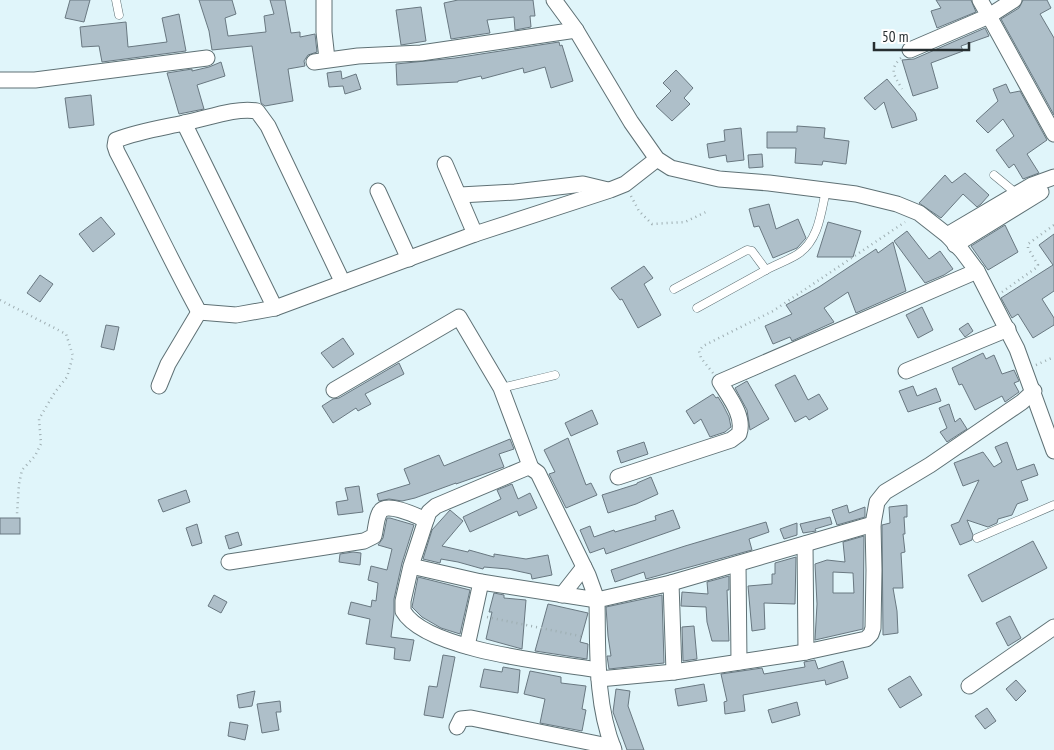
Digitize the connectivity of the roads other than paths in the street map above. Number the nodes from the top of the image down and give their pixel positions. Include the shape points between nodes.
1 (116, 0) edge
2 (324, 0) edge
3 (554, 0) edge
4 (980, 0) edge
5 (1014, 0) edge
6 (119, 16) dead end
7 (989, 16) junction
8 (576, 30) junction
9 (910, 50) road end
10 (207, 58) dead end
11 (0, 80) edge
12 (184, 124) junction
13 (1054, 134) edge
14 (657, 160) junction
15 (445, 164) dead end
16 (994, 176) dead end
17 (1054, 177) edge
18 (1054, 186) edge
19 (1035, 189) junction
20 (610, 190) junction
21 (826, 190) junction
22 (378, 191) dead end
23 (460, 195) junction
24 (1020, 198) junction
25 (476, 234) junction
26 (951, 240) junction
27 (409, 259) junction
28 (766, 270) junction
29 (976, 272) junction
30 (343, 283) junction
31 (674, 289) dead end
32 (275, 308) junction
33 (697, 308) dead end
34 (199, 312) junction
35 (1008, 330) junction
36 (906, 371) dead end
37 (555, 374) dead end
38 (159, 386) dead end
39 (501, 388) junction
40 (334, 390) dead end
41 (1034, 392) junction
42 (1054, 451) edge
43 (531, 468) junction
44 (618, 477) dead end
45 (1054, 505) edge
46 (426, 520) junction
47 (873, 524) junction
48 (976, 538) dead end
49 (805, 544) junction
50 (229, 562) dead end
51 (738, 564) junction
52 (411, 566) junction
53 (584, 567) junction
54 (481, 582) junction
55 (671, 583) junction
56 (562, 595) junction
57 (597, 600) junction
58 (1054, 627) edge
59 (467, 646) junction
60 (806, 652) junction
61 (739, 662) junction
62 (674, 672) junction
63 (598, 675) junction
64 (969, 686) dead end
65 (457, 727) dead end
66 (614, 749) edge

1 - 6 lane
2 - 8 street via 320,60 421,53
3 - 8 street
4 - 7 street
5 - 7 street
7 - 9 street
7 - 13 street
8 - 14 street
10 - 11 street via 35,80
12 - 30 street via 247,111 261,114
12 - 32 street
12 - 34 street via 128,135 116,140 115,146
14 - 20 street via 625,184
14 - 21 street via 671,168 719,179
15 - 23 street
16 - 24 lane
17 - 19 street
18 - 19 street
19 - 24 street
20 - 23 street via 583,184
20 - 25 street
21 - 26 street via 897,204 918,213
21 - 28 lane via 819,224 810,244 799,254
22 - 27 street
23 - 25 street
24 - 26 street
25 - 27 street
26 - 29 street
27 - 30 street
28 - 31 lane via 757,255 747,250
28 - 33 lane
29 - 35 street
29 - 44 street via 720,382 739,415 739,434 731,440
30 - 32 street
32 - 34 street via 236,315
34 - 38 street via 168,364
35 - 36 street
35 - 41 street
37 - 39 lane
39 - 40 street via 459,317
39 - 43 street
41 - 42 street
41 - 47 street via 930,465 885,492 877,502
43 - 46 street via 436,506
43 - 53 street via 538,473
45 - 48 lane
46 - 50 street via 384,508 379,513 374,536 364,541
46 - 52 street
47 - 49 street
47 - 60 street via 874,607 871,634 861,641
49 - 51 street
49 - 60 street
51 - 55 street
51 - 61 street
52 - 54 street
52 - 59 street via 403,601 404,614 425,630
53 - 56 street
53 - 57 street
54 - 56 street
54 - 59 street
55 - 57 street
55 - 62 street
56 - 57 street
57 - 63 street
58 - 64 street
59 - 63 street
60 - 61 street
61 - 62 street
62 - 63 street
63 - 66 street
65 - 66 street via 462,719 470,718

